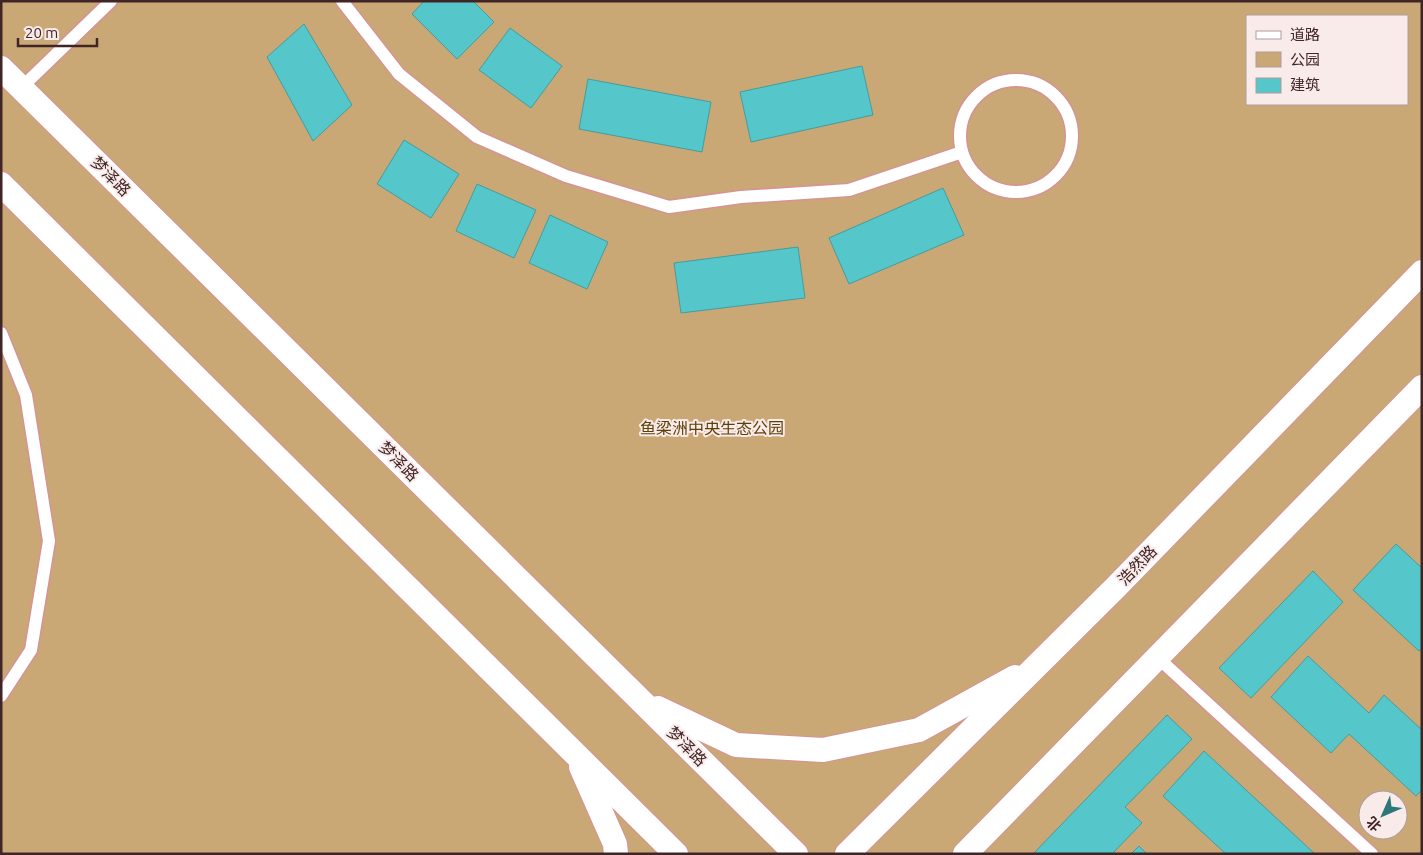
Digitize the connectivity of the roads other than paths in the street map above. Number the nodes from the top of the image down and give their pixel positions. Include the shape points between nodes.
1 (111, 1) edge
2 (342, 1) edge
3 (1, 68) edge
4 (21, 88) junction
5 (962, 152) junction
6 (1, 184) edge
7 (1422, 272) edge
8 (1, 333) edge
9 (1422, 387) edge
10 (1157, 657) junction
11 (1040, 662) junction
12 (1, 696) edge
13 (640, 700) junction
14 (575, 754) junction
15 (616, 854) edge
16 (676, 854) edge
17 (796, 854) edge
18 (847, 854) edge
19 (965, 854) edge
20 (1372, 854) edge

1 - 4 lane
2 - 5 lane via 399,74 477,137 566,176 669,207 741,197 849,190
3 - 4 street, 梦泽路
4 - 13 street, 梦泽路
5 - 5 lane via 971,169 984,182 1001,191 1020,193 1038,189 1066,164 1072,146 1072,127 1066,110 1055,95 1030,82 1004,81 986,88 968,108 960,134
6 - 14 street
7 - 11 street, 浩然路
8 - 12 lane via 26,395 49,541 31,650
9 - 10 street
10 - 19 street
10 - 20 lane
11 - 13 street via 919,730 823,750 736,745
11 - 18 street, 浩然路
13 - 17 street, 梦泽路
14 - 15 street via 615,844
14 - 16 street

